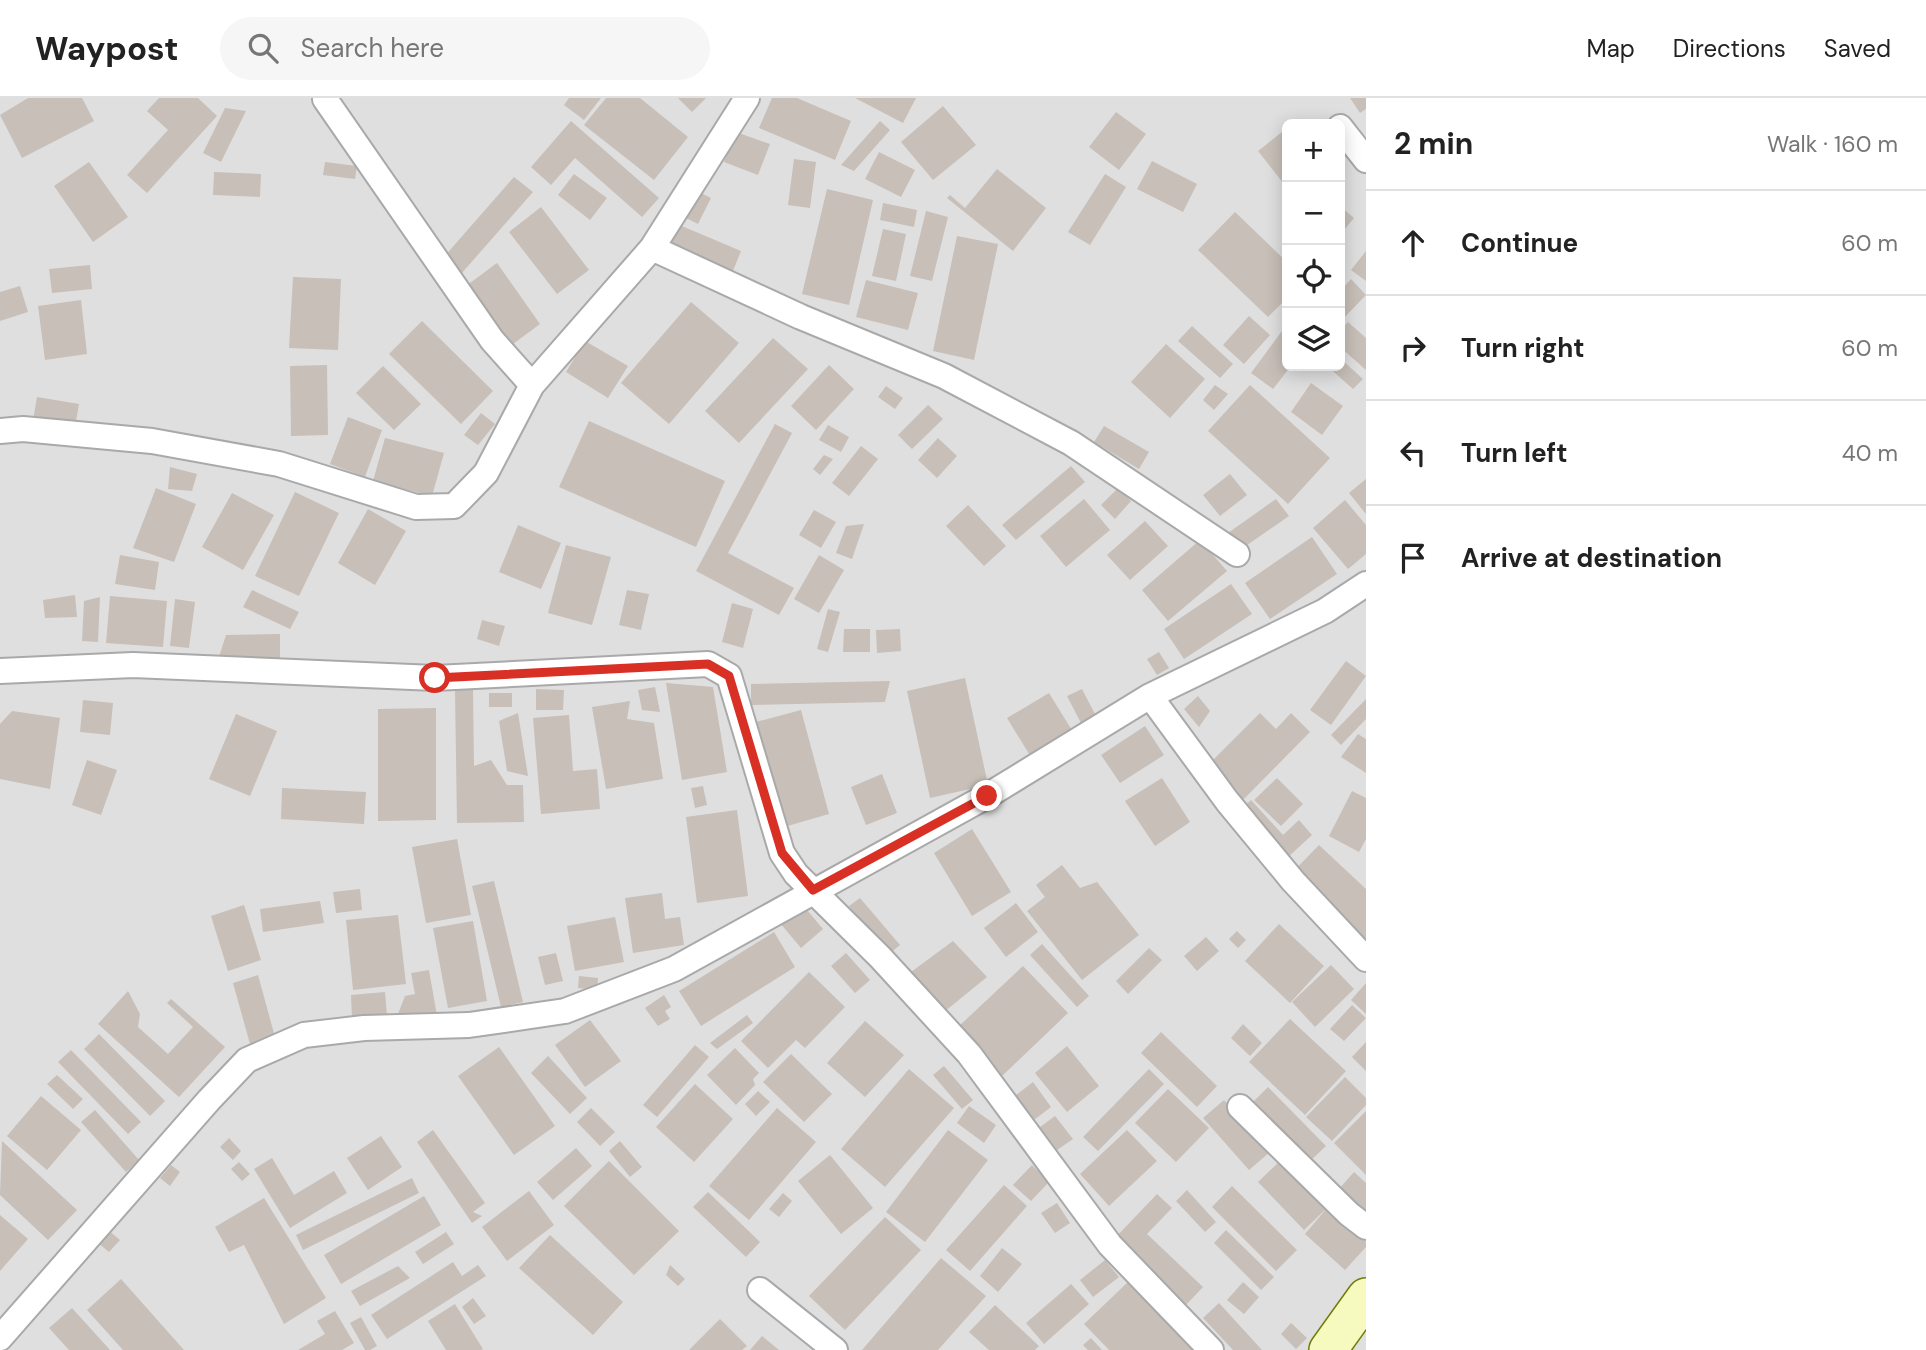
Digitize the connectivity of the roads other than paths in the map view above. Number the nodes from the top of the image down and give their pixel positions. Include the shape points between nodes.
1 (747, 98) edge
2 (325, 99) edge
3 (1345, 134) edge
4 (1366, 160) edge
5 (652, 248) junction
6 (532, 385) junction
7 (0, 431) edge
8 (1237, 554) dead end
9 (1366, 584) edge
10 (0, 671) edge
11 (1150, 696) junction
12 (813, 890) junction
13 (1366, 959) edge
14 (1240, 1107) dead end
15 (1366, 1227) edge
16 (760, 1290) dead end
17 (1366, 1297) edge
18 (0, 1338) edge
19 (835, 1350) edge
20 (1211, 1350) edge
21 (1328, 1350) edge

1 - 5 street
2 - 6 street via 492,340
3 - 4 street
5 - 6 street
5 - 8 street via 944,376 1071,443
6 - 7 street via 486,473 454,506 416,507 279,464 152,441 23,429
9 - 11 street via 1325,611
10 - 12 street via 133,665 435,678 708,664 729,676 782,853
11 - 12 street via 987,796
11 - 13 street via 1227,801
12 - 18 street via 674,968 565,1011 469,1025 304,1035 247,1060
12 - 20 street via 969,1054 1110,1245
14 - 15 street
16 - 19 street
17 - 21 street

